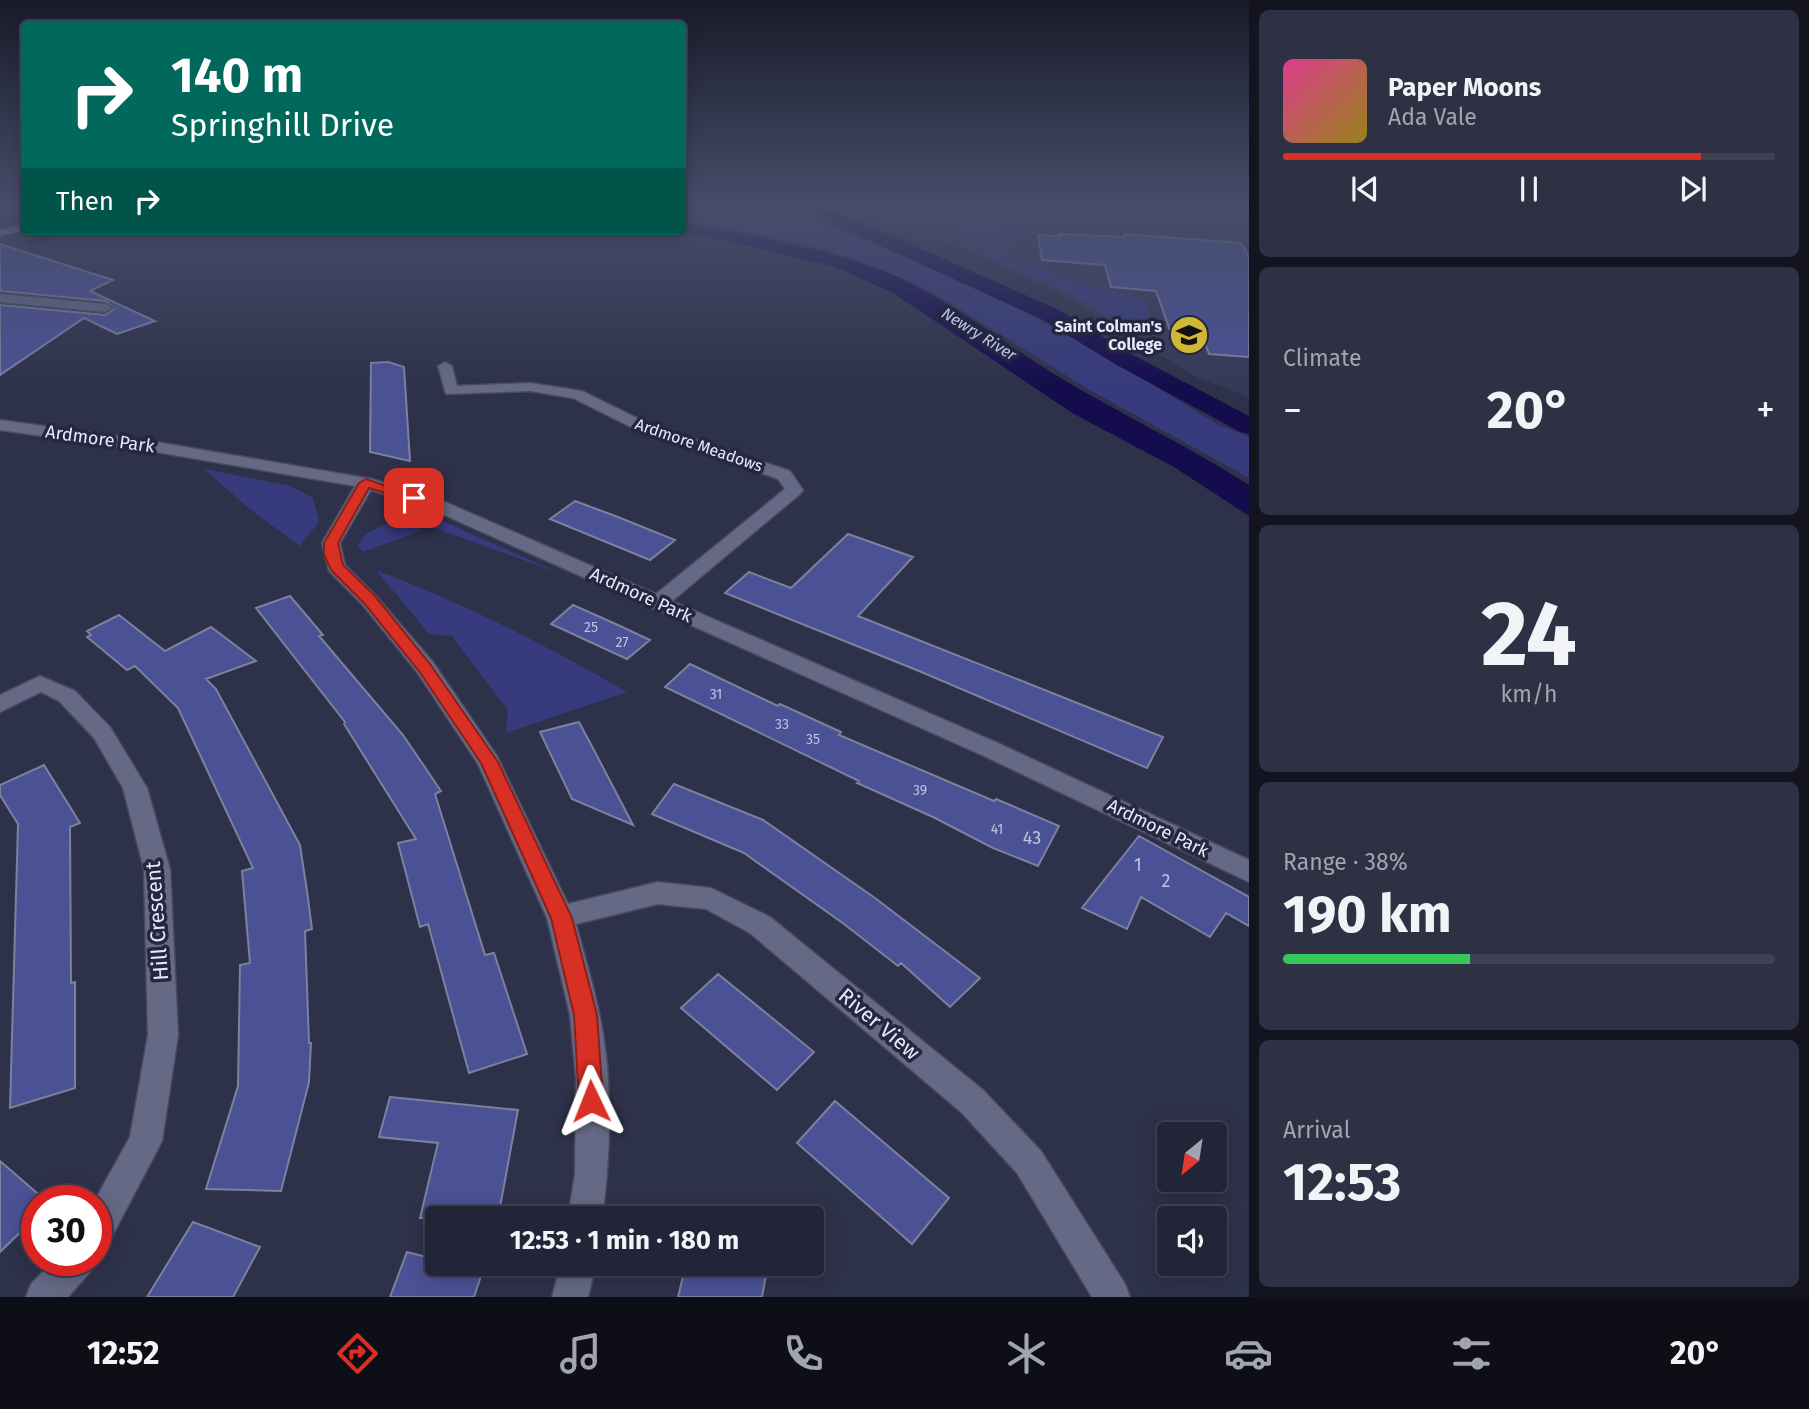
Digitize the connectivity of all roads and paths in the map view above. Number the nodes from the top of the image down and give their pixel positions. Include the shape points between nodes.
1 (0, 298) edge
2 (105, 308) dead end
3 (445, 366) dead end
4 (0, 425) edge
5 (366, 483) junction
6 (659, 603) junction
7 (0, 705) edge
8 (1249, 872) edge
9 (561, 918) junction
10 (112, 1203) edge
11 (587, 1206) edge
12 (63, 1276) edge
13 (576, 1276) edge
14 (44, 1297) edge
15 (570, 1297) edge
16 (1112, 1297) edge

1 - 2 street
3 - 6 street, Ardmore Meadows via 451,398 530,387 576,394 639,425 784,475 794,490
4 - 5 street, Ardmore Park
5 - 6 street, Ardmore Park via 439,506
5 - 9 street via 331,543 336,567 425,667 489,762
6 - 8 street, Ardmore Park via 980,744
7 - 10 street, Hill Crescent via 40,683 67,696 102,733 135,788 157,869 163,1035 146,1140
9 - 11 street via 585,1015 591,1077 592,1174
9 - 16 street, River View via 658,893 711,899 760,925 972,1101 1029,1162
12 - 14 street
13 - 15 street

